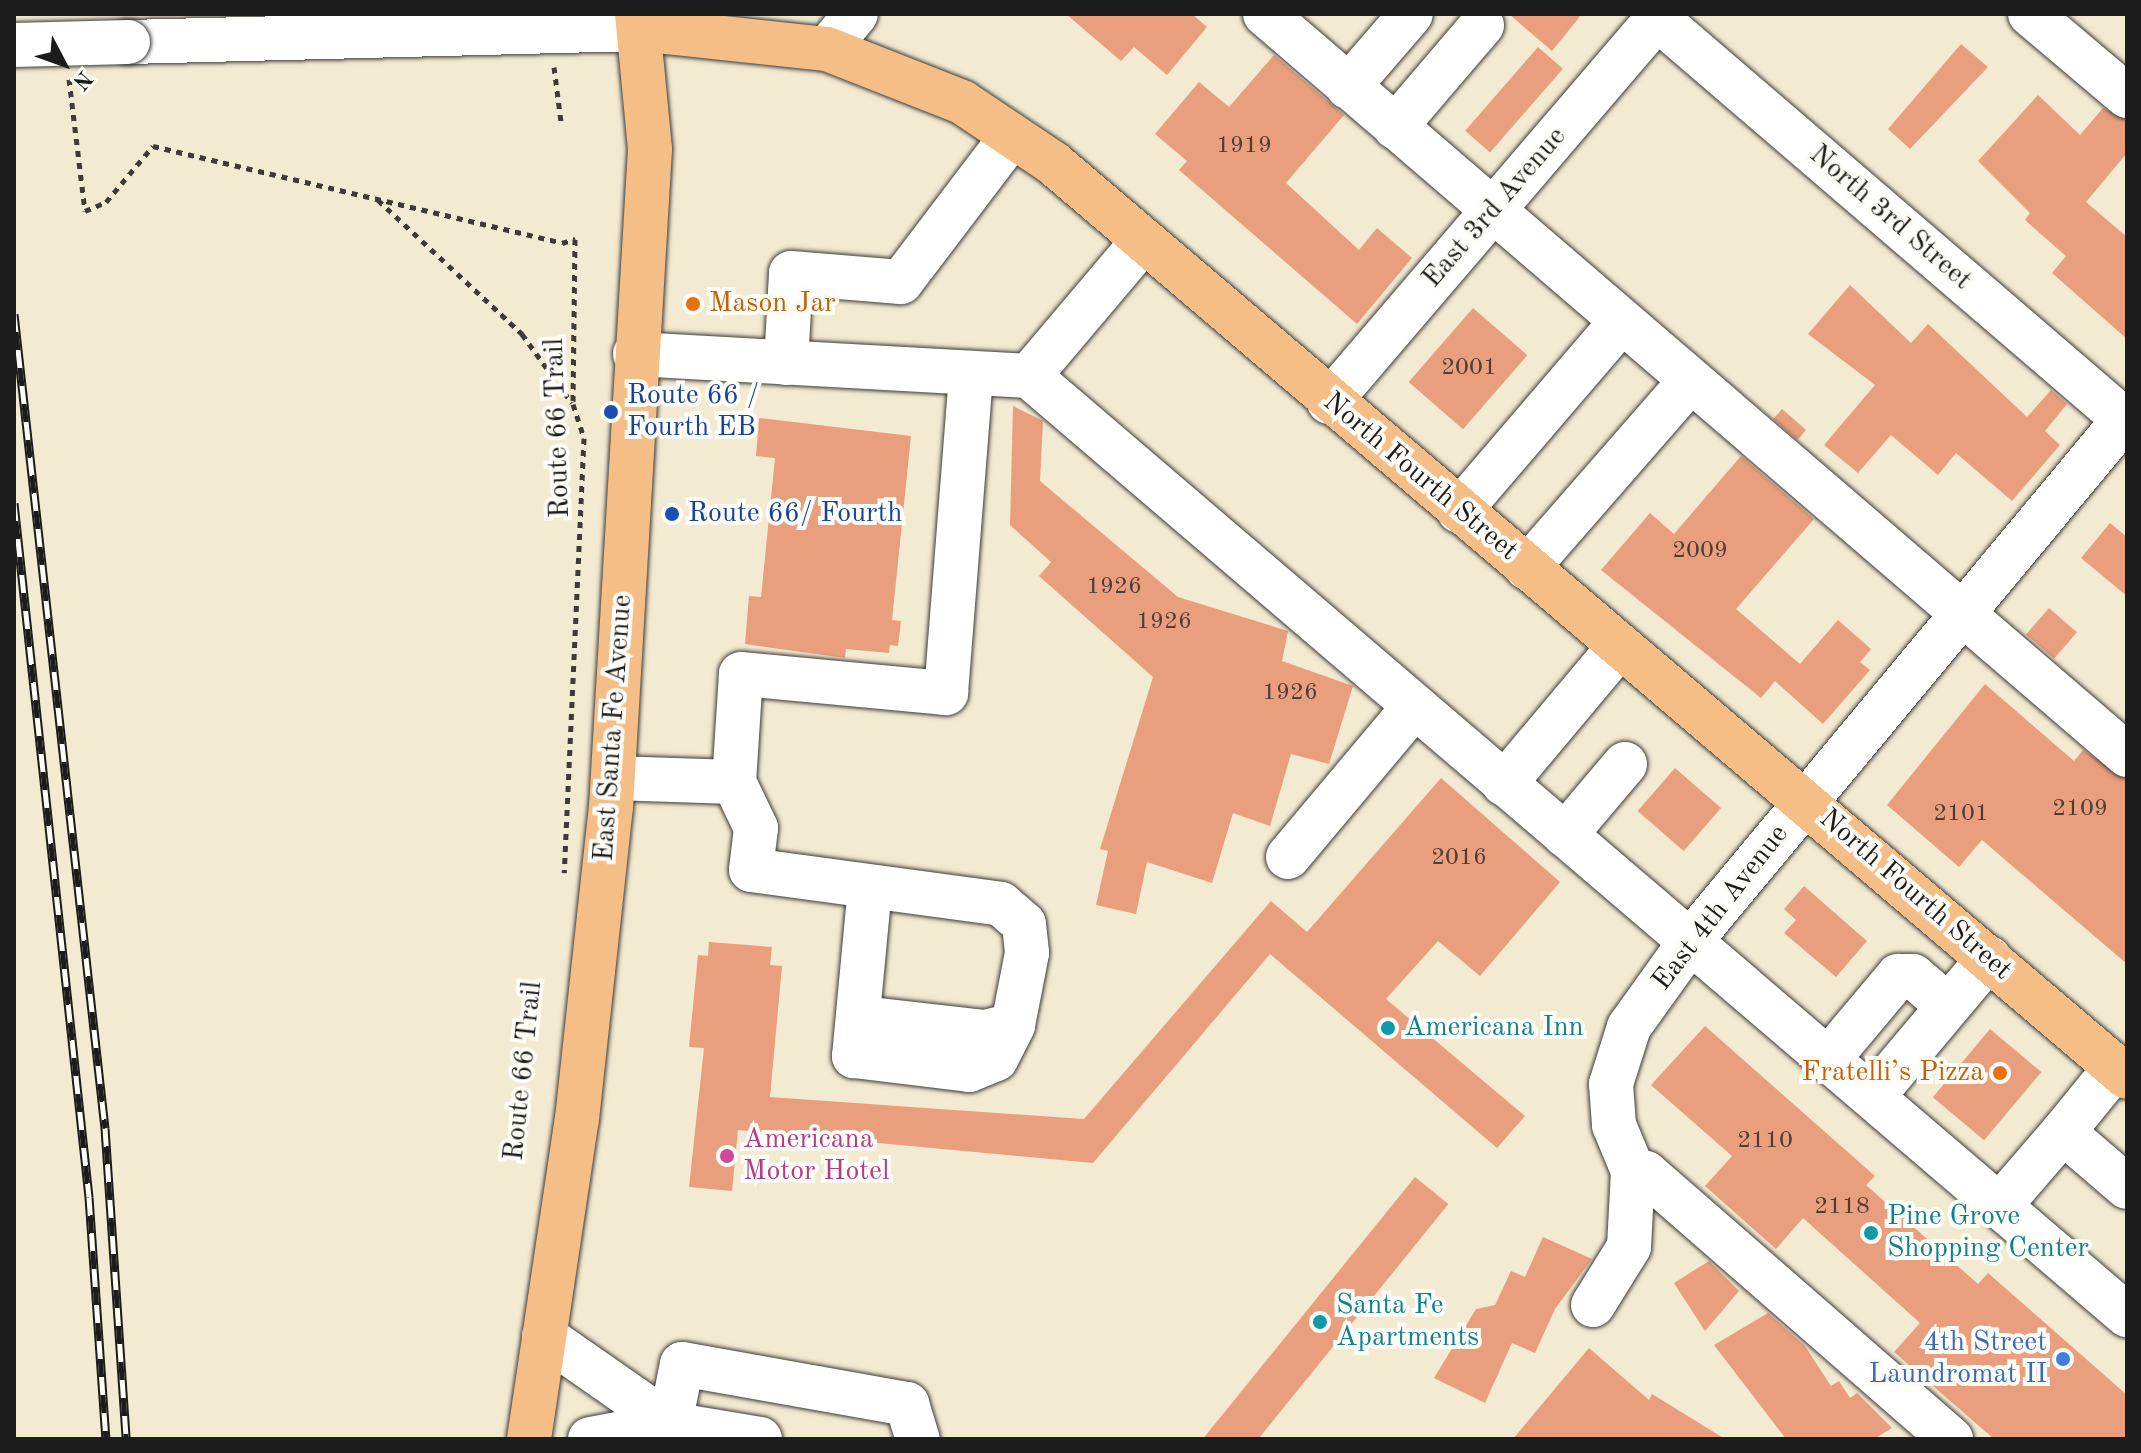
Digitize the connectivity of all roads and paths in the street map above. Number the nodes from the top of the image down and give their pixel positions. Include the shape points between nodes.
1 (856, 14) edge
2 (1265, 14) edge
3 (1411, 14) edge
4 (2030, 14) edge
5 (1657, 15) edge
6 (638, 21) edge
7 (1482, 25) dead end
8 (291, 26) edge
9 (140, 32) edge
10 (14, 45) edge
11 (827, 49) junction
12 (68, 75) dead end
13 (1348, 87) junction
14 (2127, 96) edge
15 (1395, 127) junction
16 (1012, 136) junction
17 (375, 198) junction
18 (1492, 211) junction
19 (1143, 241) junction
20 (1621, 322) junction
21 (635, 354) junction
22 (786, 363) junction
23 (971, 373) junction
24 (1029, 376) junction
25 (1690, 381) junction
26 (1329, 402) junction
27 (573, 404) junction
28 (2126, 419) edge
29 (1459, 511) junction
30 (1527, 568) junction
31 (1962, 614) junction
32 (1620, 646) junction
33 (1412, 709) junction
34 (2127, 755) edge
35 (1625, 764) dead end
36 (613, 778) junction
37 (734, 782) junction
38 (1504, 784) junction
39 (1806, 801) junction
40 (1565, 835) junction
41 (1288, 857) dead end
42 (563, 884) dead end
43 (870, 887) junction
44 (1692, 939) junction
45 (1989, 958) junction
46 (1948, 1006) junction
47 (1830, 1057) junction
48 (2122, 1072) edge
49 (1874, 1095) junction
50 (2063, 1132) junction
51 (1633, 1171) junction
52 (2127, 1187) edge
53 (2001, 1204) junction
54 (1593, 1305) dead end
55 (2127, 1315) edge
56 (544, 1336) junction
57 (670, 1424) junction
58 (529, 1439) edge
59 (590, 1439) edge
60 (760, 1439) edge
61 (918, 1439) edge
62 (1951, 1439) edge

1 - 11 street
2 - 13 street
3 - 13 street
4 - 14 street
5 - 18 street, East 3rd Avenue
5 - 28 street, North 3rd Street
6 - 8 street
6 - 11 main road, North Fourth Street
6 - 21 main road, East Santa Fe Avenue via 650,149
7 - 15 street
8 - 9 street
9 - 10 street, bridge
11 - 16 main road, North Fourth Street via 962,102
12 - 17 path, Route 66 Trail via 85,211 106,202 153,146
13 - 15 street
15 - 18 street
16 - 19 main road, North Fourth Street
16 - 22 street via 901,282 791,273
17 - 27 path via 522,334
17 - 27 path, Route 66 Trail via 562,243 575,239
18 - 20 street
18 - 26 street, East 3rd Avenue
19 - 24 street
19 - 26 main road, North Fourth Street
20 - 25 street
20 - 29 street
21 - 22 street
21 - 36 main road, East Santa Fe Avenue
22 - 23 street
23 - 24 street
23 - 37 street via 946,693 741,674
24 - 33 street
25 - 30 street
25 - 31 street
26 - 29 main road, North Fourth Street
27 - 42 path, Route 66 Trail via 584,452
28 - 31 street, East 4th Avenue
29 - 30 main road, North Fourth Street
30 - 32 main road, North Fourth Street
31 - 34 street
31 - 39 street, East 4th Avenue
32 - 38 street
32 - 39 main road, North Fourth Street
33 - 38 street
33 - 41 street
35 - 40 street
36 - 37 street
36 - 56 main road, East Santa Fe Avenue via 577,1119
37 - 43 street via 756,828 751,870
38 - 40 street
39 - 44 street, East 4th Avenue
39 - 45 main road, North Fourth Street
40 - 44 street
43 - 43 street via 1001,904 1024,924 1027,953 1013,1025 996,1059 969,1070 854,1056
44 - 47 street
44 - 51 street, East 4th Avenue via 1629,1027 1611,1084 1614,1125
45 - 46 street
45 - 48 main road, North Fourth Street
46 - 47 street via 1913,976 1898,976
46 - 49 street
47 - 49 street
48 - 50 street
49 - 53 street
50 - 52 street
50 - 53 street
51 - 54 street, East 4th Avenue via 1629,1247
51 - 62 street via 1646,1173
53 - 55 street
56 - 57 street
56 - 58 main road, East Santa Fe Avenue
57 - 59 street
57 - 60 street
57 - 61 street via 682,1364 907,1404

